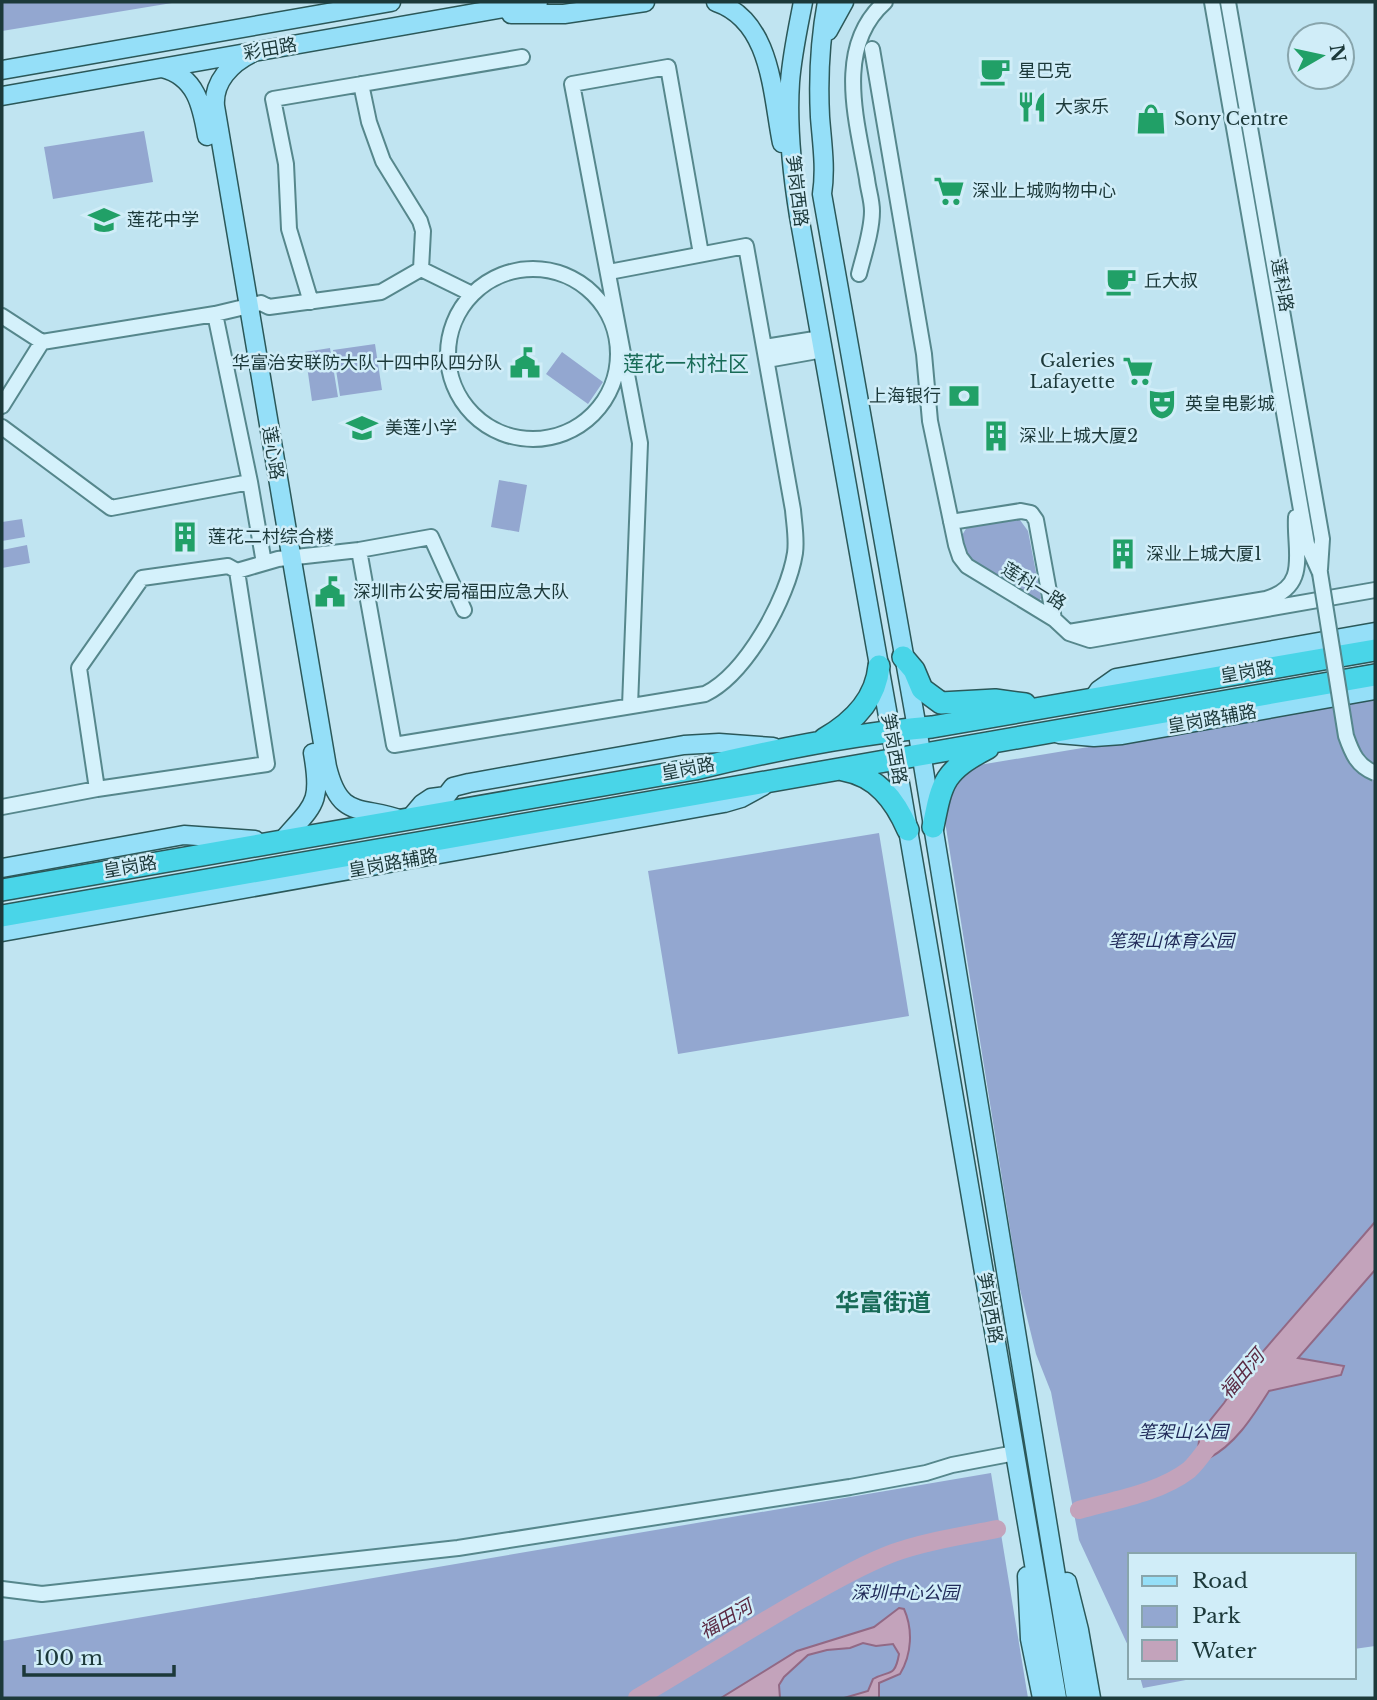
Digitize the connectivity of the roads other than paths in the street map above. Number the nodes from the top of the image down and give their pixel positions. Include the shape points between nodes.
1 (391, 2) edge
2 (538, 2) edge
3 (645, 2) edge
4 (716, 2) edge
5 (803, 2) edge
6 (827, 2) edge
7 (844, 2) edge
8 (885, 2) edge
9 (1212, 2) edge
10 (1228, 2) edge
11 (472, 13) junction
12 (872, 49) dead end
13 (252, 52) junction
14 (522, 57) dead end
15 (819, 64) junction
16 (162, 68) junction
17 (2, 70) edge
18 (361, 84) junction
19 (2, 96) edge
20 (799, 216) junction
21 (701, 254) junction
22 (421, 269) junction
23 (609, 272) junction
24 (859, 274) dead end
25 (472, 294) junction
26 (311, 302) junction
27 (243, 306) junction
28 (215, 314) junction
29 (2, 316) edge
30 (42, 342) junction
31 (822, 344) junction
32 (766, 354) junction
33 (2, 406) edge
34 (2, 427) edge
35 (250, 482) junction
36 (1297, 491) junction
37 (951, 522) junction
38 (359, 550) junction
39 (277, 559) junction
40 (237, 571) junction
41 (1320, 573) junction
42 (1375, 590) edge
43 (1319, 601) junction
44 (464, 610) dead end
45 (1054, 619) junction
46 (1069, 633) junction
47 (1340, 638) junction
48 (1321, 641) junction
49 (1374, 644) edge
50 (903, 657) junction
51 (1294, 664) junction
52 (879, 666) junction
53 (1375, 675) edge
54 (1375, 690) edge
55 (1093, 699) junction
56 (631, 706) junction
57 (1041, 707) junction
58 (917, 728) junction
59 (891, 730) junction
60 (1049, 732) junction
61 (1004, 740) junction
62 (816, 743) junction
63 (921, 755) junction
64 (896, 759) junction
65 (837, 769) junction
66 (1375, 774) edge
67 (781, 779) junction
68 (97, 789) junction
69 (2, 807) edge
70 (407, 819) junction
71 (933, 827) junction
72 (908, 830) junction
73 (278, 841) junction
74 (2, 868) edge
75 (2, 890) edge
76 (2, 916) edge
77 (2, 932) edge
78 (1031, 1423) junction
79 (1010, 1426) junction
80 (1015, 1453) junction
81 (1042, 1492) junction
82 (1022, 1495) junction
83 (2, 1588) edge
84 (1042, 1698) edge
85 (1057, 1698) edge
86 (1076, 1698) edge
87 (1091, 1698) edge

1 - 17 main road, 彩田路
2 - 11 main road, 彩田路
3 - 11 main road via 550,15
4 - 20 main road via 741,16 757,36
5 - 20 main road, 笋岗西路 via 792,59 789,109
6 - 15 main road, 笋岗西路
7 - 15 main road via 827,33
8 - 24 street via 861,32 852,68 872,210
9 - 36 street, 莲科路
10 - 41 street, 莲科路 via 1322,539
11 - 13 main road, 彩田路
12 - 37 street, 莲科一路 via 922,344 930,421
13 - 16 main road, 彩田路
13 - 27 main road, 莲心路 via 224,75 214,101
14 - 18 street
15 - 50 main road, 笋岗西路 via 825,170 822,194
16 - 19 main road, 彩田路
16 - 27 main road, 莲心路 via 187,81 200,102
18 - 22 street via 383,161 424,231
18 - 26 street via 273,99 286,164 289,229
20 - 31 main road, 笋岗西路
21 - 23 street
21 - 23 street via 668,67 572,84
21 - 32 street via 746,246
22 - 25 street
22 - 26 street via 381,292
23 - 56 street via 640,443
25 - 25 street via 456,318 448,346 450,374 461,401 481,422 505,436 533,440 560,436 585,423 604,402 617,363 612,321 597,298 575,280 549,270 521,269 495,277
26 - 27 street
27 - 28 street
27 - 39 main road, 莲心路
28 - 30 street
28 - 35 street
29 - 30 street
30 - 33 street
31 - 32 street
31 - 52 main road, 笋岗西路
32 - 56 street via 795,529 796,550 783,592 733,675 718,687 705,694
34 - 35 street via 111,508
35 - 39 street
36 - 41 street, 莲科路 via 1307,544
36 - 46 street via 1297,572 1287,588 1272,597
37 - 45 street, 莲科一路 via 967,566
37 - 45 street via 1031,513
38 - 39 street
38 - 44 street via 431,537
38 - 56 street via 394,745
39 - 40 street
39 - 70 main road, 莲心路 via 332,785 353,808
39 - 73 main road, 莲心路 via 317,782 310,808
40 - 68 street via 228,566 142,579 79,668
40 - 68 street via 267,764
41 - 43 street, 莲科路
41 - 66 street, 莲科路, bridge via 1346,736 1359,763
42 - 43 street, 莲科一路
43 - 46 street, 莲科一路 via 1096,640
43 - 47 street, 莲科路
43 - 48 street, 莲科路
45 - 46 street, 莲科一路
47 - 48 main road
47 - 49 main road
48 - 51 street
48 - 55 main road via 1115,678
49 - 51 highway, 皇岗路
50 - 57 highway via 922,690 941,703 995,700
50 - 58 main road, 笋岗西路
51 - 55 highway, 皇岗路
52 - 59 main road, 笋岗西路
52 - 62 highway via 874,690 862,709
53 - 60 highway, 皇岗路
54 - 60 main road, 皇岗路辅路 via 1107,737
55 - 57 highway, 皇岗路
57 - 58 highway, 皇岗路
58 - 59 highway, 皇岗路
58 - 63 main road, 笋岗西路
59 - 62 highway, 皇岗路
59 - 64 main road, 笋岗西路
60 - 61 highway, 皇岗路
61 - 63 highway, 皇岗路
61 - 71 highway via 947,777
62 - 70 highway, 皇岗路
63 - 64 highway, 皇岗路
63 - 71 main road, 笋岗西路
64 - 65 highway, 皇岗路
64 - 72 main road, 笋岗西路
65 - 67 highway, 皇岗路
65 - 72 highway via 864,776 892,797
67 - 76 highway, 皇岗路
67 - 77 main road, 皇岗路辅路 via 724,803
68 - 69 street
70 - 73 highway, 皇岗路
71 - 78 main road, 笋岗西路
72 - 79 main road, 笋岗西路
73 - 74 main road via 184,835
73 - 75 highway, 皇岗路
78 - 79 main road
78 - 81 main road, 笋岗西路
79 - 80 main road, 笋岗西路
80 - 82 main road, 笋岗西路
80 - 83 street via 850,1487 458,1548 54,1593
81 - 86 main road, 笋岗西路
81 - 87 main road, 笋岗西路
82 - 84 main road, 笋岗西路 via 1030,1639
82 - 85 main road, 笋岗西路

